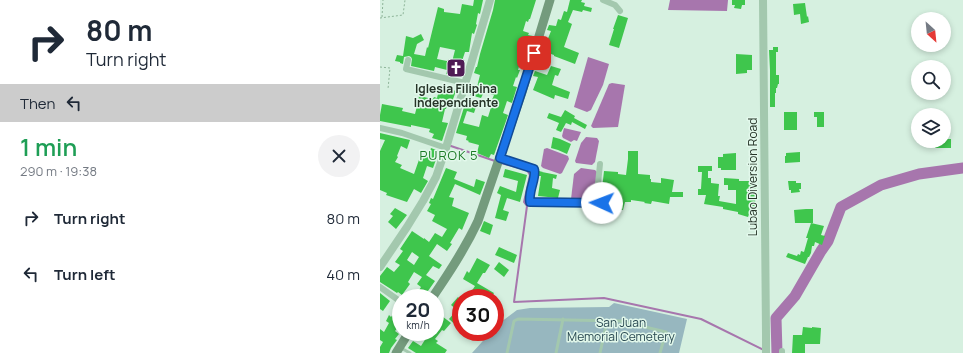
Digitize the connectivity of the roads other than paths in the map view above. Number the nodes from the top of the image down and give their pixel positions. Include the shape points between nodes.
1 (490, 0) edge
2 (550, 0) edge
3 (603, 0) edge
4 (763, 0) edge
5 (620, 11) dead end
6 (408, 60) dead end
7 (465, 83) junction
8 (380, 128) edge
9 (446, 148) junction
10 (498, 162) junction
11 (600, 164) dead end
12 (381, 263) edge
13 (380, 287) edge
14 (438, 289) edge
15 (392, 296) edge
16 (563, 319) junction
17 (607, 321) junction
18 (404, 341) edge
19 (398, 350) edge
20 (410, 353) edge
21 (507, 353) edge
22 (556, 353) edge
23 (600, 353) edge
24 (660, 353) edge
25 (766, 353) edge

1 - 7 street
2 - 10 main road
3 - 5 street via 615,5
4 - 25 street, Lubao Diversion Road
6 - 7 street via 406,69
7 - 9 street
8 - 9 street
9 - 12 street via 436,177 423,201
10 - 11 street via 534,169 535,182 530,202 599,203
10 - 14 main road via 472,235
13 - 15 street
16 - 17 lane
16 - 21 lane via 514,321
16 - 22 lane
17 - 23 lane
17 - 24 lane via 620,321 666,332
18 - 19 main road
19 - 20 lane

